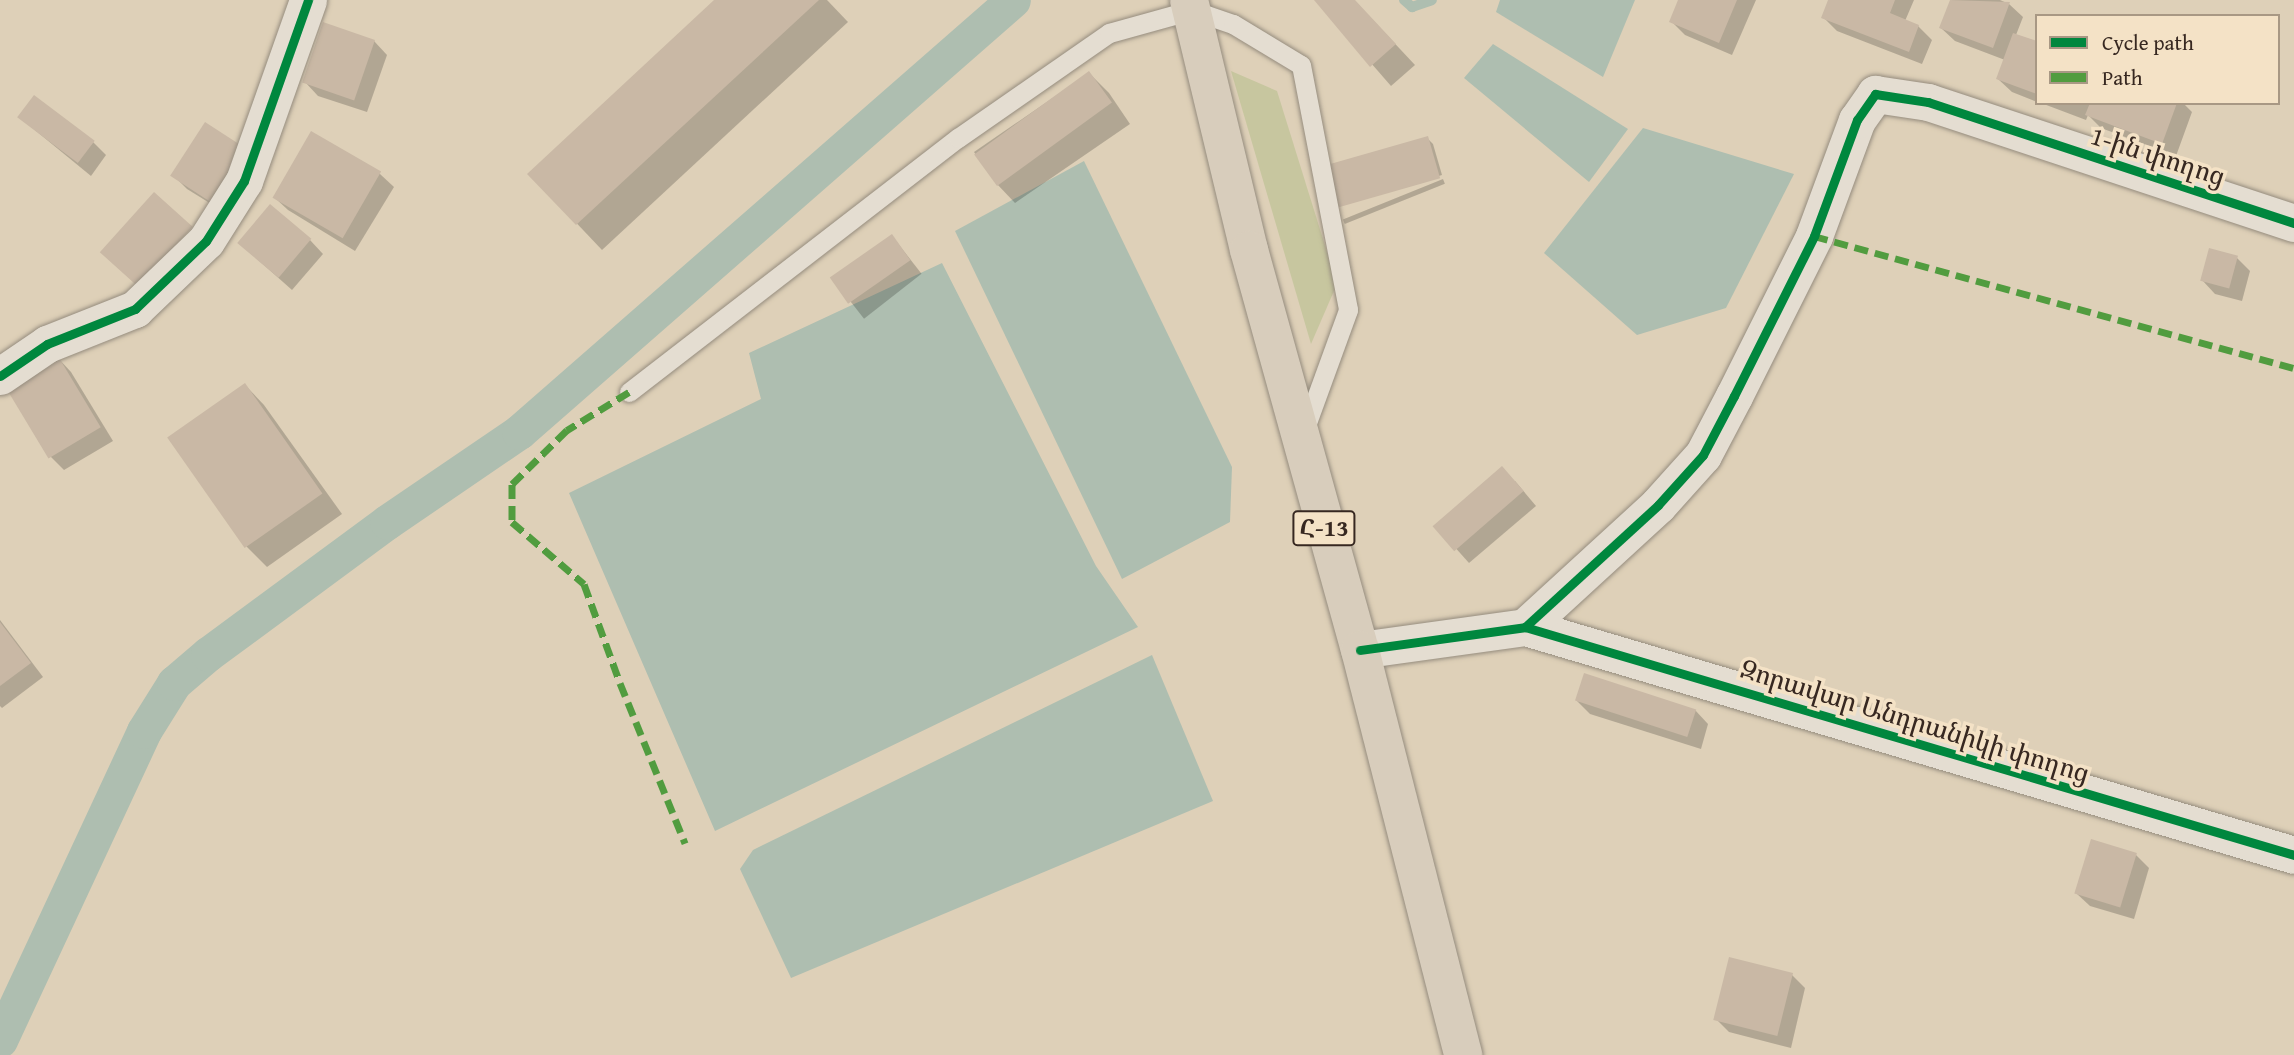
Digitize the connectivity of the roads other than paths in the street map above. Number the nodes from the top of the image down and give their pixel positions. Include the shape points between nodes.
1 (307, 0) edge
2 (1190, 5) edge
3 (2294, 223) edge
4 (0, 376) edge
5 (629, 392) dead end
6 (1300, 442) junction
7 (1525, 627) junction
8 (1360, 650) junction
9 (2294, 855) edge
10 (1463, 1055) edge

1 - 4 street via 244,181 206,241 135,309 47,344
2 - 5 lane via 1109,33 958,138
2 - 6 main road, Հ-13
2 - 6 lane via 1233,24 1301,65 1348,310
3 - 7 street, 1-ին փողոց via 1928,102 1875,94 1857,120 1814,236 1703,454 1658,505
6 - 8 main road, Հ-13
7 - 8 street
7 - 9 street, Զորավար Անդրանիկի փողոց
8 - 10 main road, Հ-13

